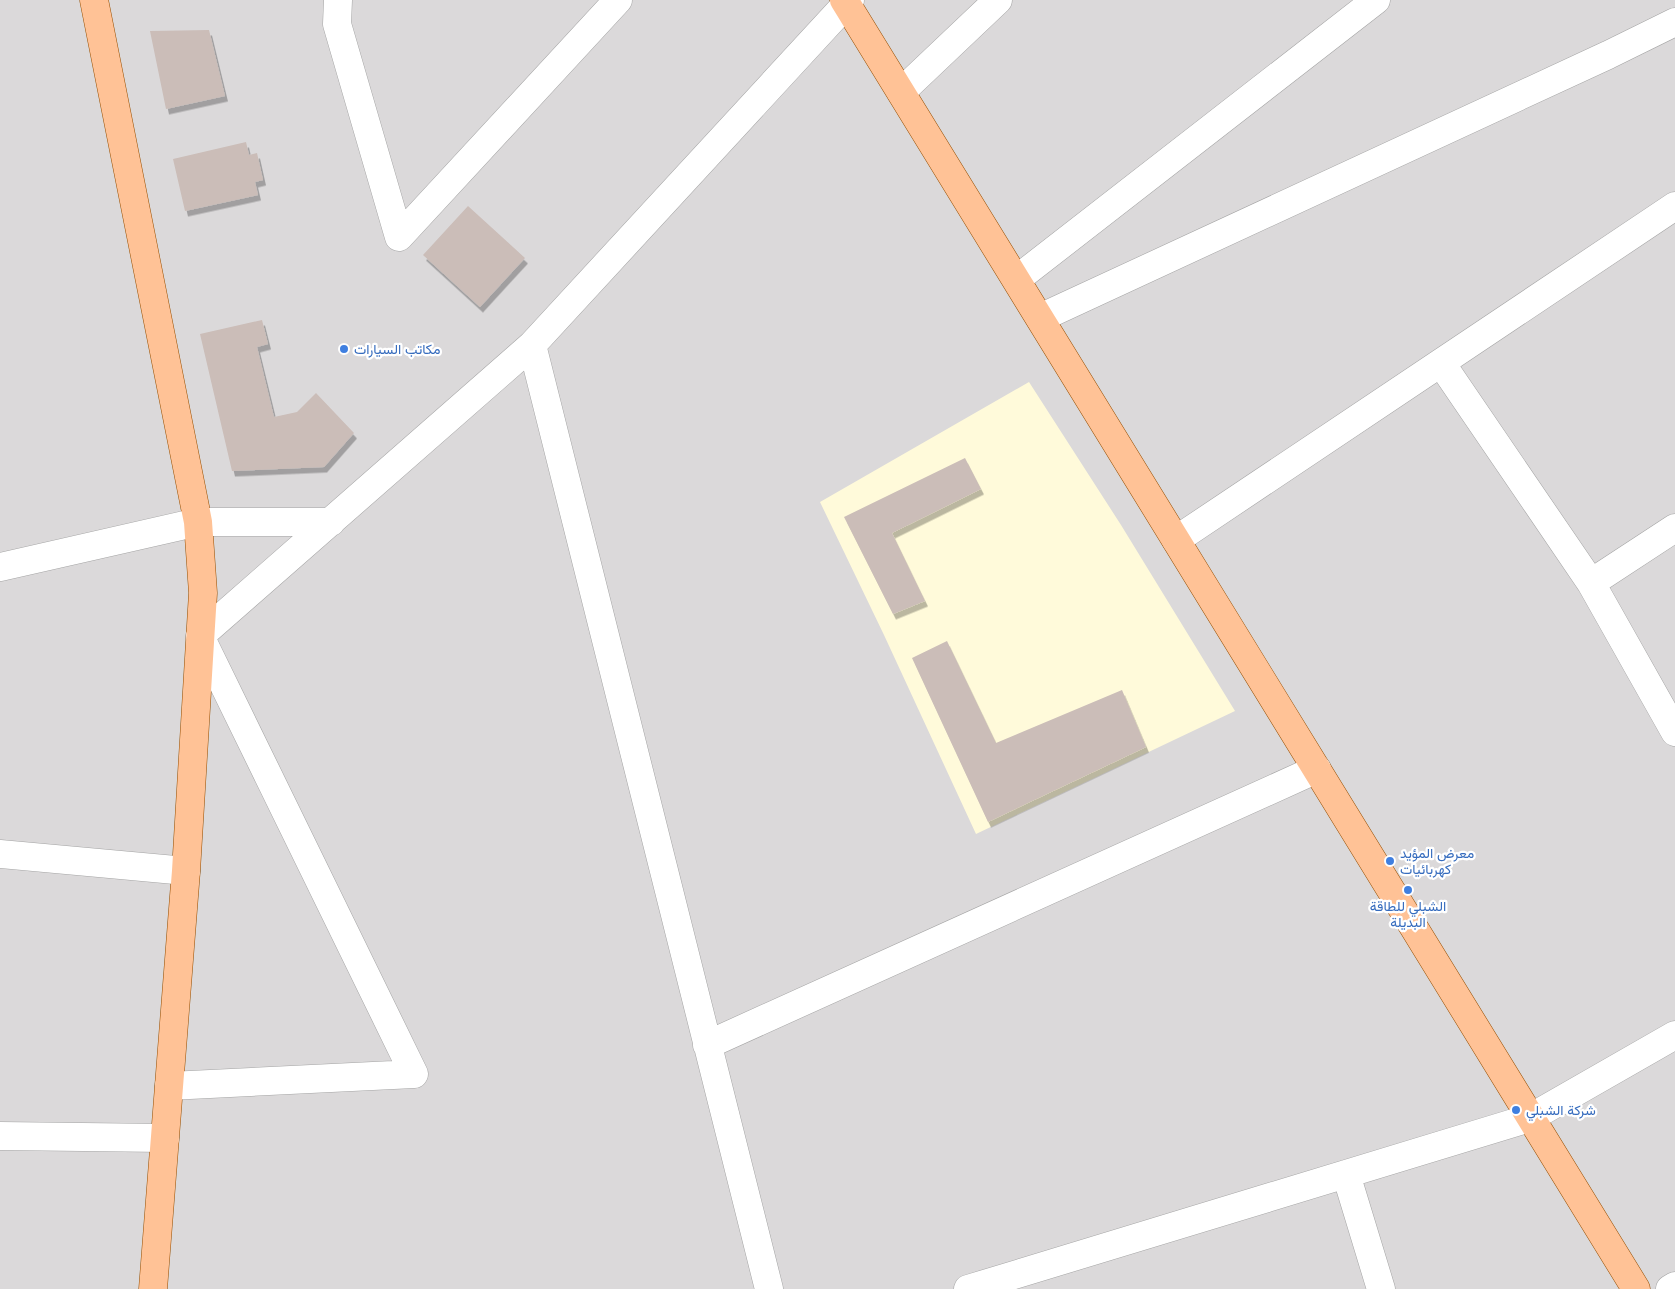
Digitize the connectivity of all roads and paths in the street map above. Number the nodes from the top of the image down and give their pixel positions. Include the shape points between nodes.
1 (94, 0) edge
2 (338, 0) edge
3 (618, 0) edge
4 (998, 0) edge
5 (1376, 0) edge
6 (847, 1) edge
7 (1675, 22) edge
8 (901, 92) junction
9 (1675, 206) edge
10 (1017, 279) junction
11 (1040, 318) junction
12 (532, 345) junction
13 (1441, 363) junction
14 (198, 522) junction
15 (331, 522) junction
16 (1675, 528) edge
17 (1176, 540) junction
18 (0, 567) edge
19 (1591, 582) junction
20 (200, 636) junction
21 (1675, 732) edge
22 (1317, 769) junction
23 (0, 854) edge
24 (186, 871) junction
25 (1675, 1034) edge
26 (707, 1045) junction
27 (169, 1086) junction
28 (1530, 1118) junction
29 (0, 1136) edge
30 (165, 1138) junction
31 (1346, 1174) junction
32 (1675, 1286) edge
33 (984, 1287) edge
34 (153, 1289) edge
35 (768, 1289) edge
36 (1381, 1289) edge
37 (1636, 1289) edge
38 (1670, 1289) edge

1 - 14 main road
2 - 3 street via 337,24 399,237
4 - 8 street
5 - 10 street
6 - 8 main road
6 - 12 street
7 - 11 street
8 - 10 main road
9 - 13 street
10 - 11 main road
11 - 17 main road
12 - 15 street
12 - 26 street
13 - 17 street
13 - 19 street
14 - 15 street
14 - 18 street
14 - 20 main road via 203,593
15 - 20 street
16 - 19 street
17 - 22 main road
19 - 21 street
20 - 24 main road
20 - 27 street via 414,1074
22 - 26 street
22 - 28 main road
23 - 24 street
24 - 27 main road
25 - 28 street
26 - 35 street
27 - 30 main road
28 - 31 street
28 - 37 main road
29 - 30 street
30 - 34 main road
31 - 33 street
31 - 36 street
32 - 38 street

